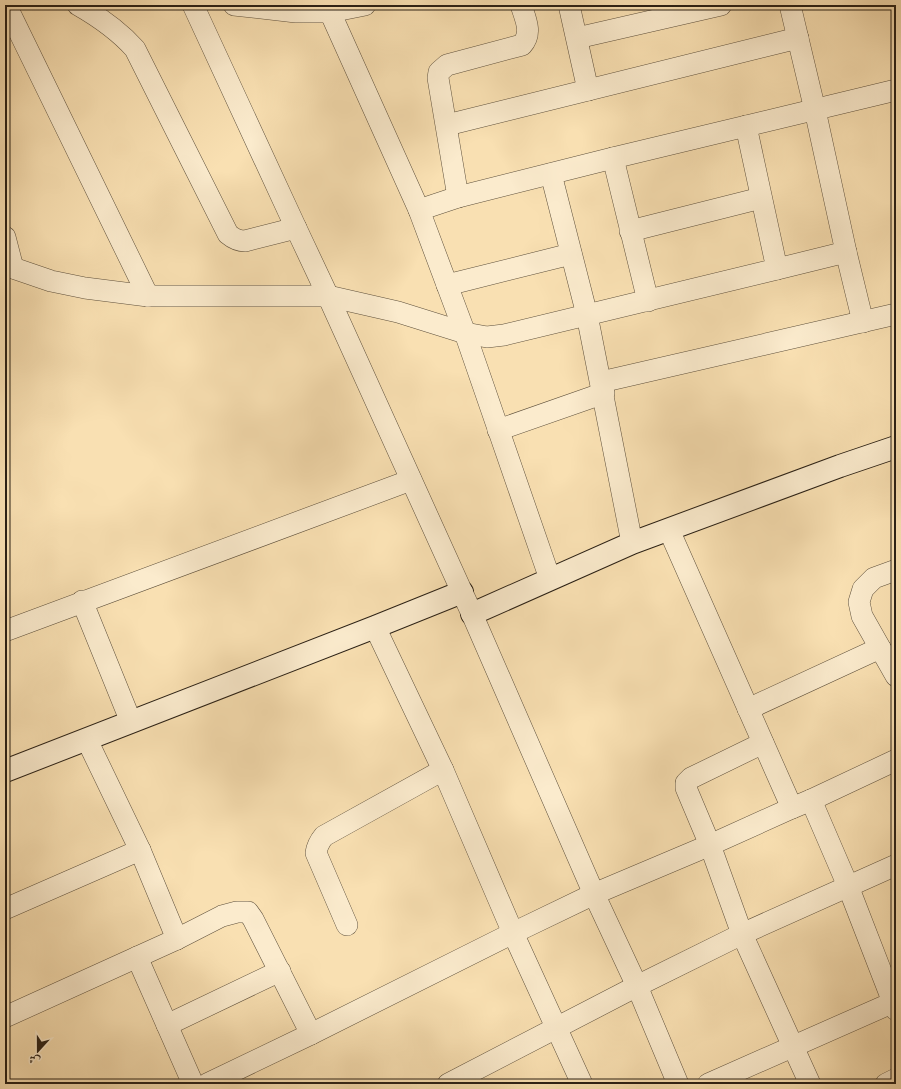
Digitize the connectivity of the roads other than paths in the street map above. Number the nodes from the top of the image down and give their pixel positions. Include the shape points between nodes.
1 (6, 5) edge
2 (78, 5) edge
3 (193, 5) edge
4 (234, 5) edge
5 (521, 5) edge
6 (569, 5) edge
7 (721, 5) edge
8 (790, 5) edge
9 (358, 6) edge
10 (295, 8) edge
11 (330, 12) junction
12 (576, 38) junction
13 (798, 38) junction
14 (588, 90) junction
15 (896, 90) edge
16 (816, 110) junction
17 (447, 125) junction
18 (746, 126) junction
19 (612, 158) junction
20 (551, 174) junction
21 (458, 198) junction
22 (761, 198) junction
23 (419, 210) junction
24 (296, 228) junction
25 (630, 232) junction
26 (5, 237) edge
27 (846, 252) junction
28 (571, 254) junction
29 (9, 266) edge
30 (777, 269) junction
31 (447, 285) junction
32 (148, 296) junction
33 (328, 296) junction
34 (648, 301) junction
35 (896, 314) edge
36 (587, 315) junction
37 (863, 322) junction
38 (465, 333) junction
39 (602, 388) junction
40 (498, 430) junction
41 (896, 447) edge
42 (411, 480) junction
43 (669, 530) junction
44 (632, 542) junction
45 (896, 570) edge
46 (550, 579) junction
47 (462, 592) junction
48 (82, 601) junction
49 (472, 614) junction
50 (375, 628) junction
51 (5, 631) edge
52 (880, 648) junction
53 (896, 676) edge
54 (748, 709) junction
55 (131, 722) junction
56 (87, 740) junction
57 (763, 743) junction
58 (896, 760) edge
59 (444, 770) junction
60 (5, 771) edge
61 (811, 800) junction
62 (792, 808) junction
63 (710, 845) junction
64 (140, 850) junction
65 (896, 865) edge
66 (848, 886) junction
67 (594, 894) junction
68 (5, 909) edge
69 (347, 925) dead end
70 (513, 933) junction
71 (742, 934) junction
72 (177, 939) junction
73 (137, 957) junction
74 (280, 971) junction
75 (637, 986) junction
76 (895, 1005) edge
77 (5, 1017) edge
78 (167, 1026) junction
79 (557, 1027) junction
80 (311, 1034) junction
81 (793, 1046) junction
82 (896, 1080) edge
83 (192, 1084) edge
84 (207, 1084) edge
85 (448, 1084) edge
86 (582, 1084) edge
87 (678, 1084) edge
88 (708, 1084) edge
89 (810, 1084) edge
90 (886, 1084) edge

1 - 32 street
2 - 24 street via 112,26 135,49 228,234 245,241
3 - 24 street
4 - 10 street
5 - 17 street via 528,32 528,37 522,45 447,65 439,72
6 - 12 street
7 - 12 street
8 - 13 street
9 - 11 street
10 - 11 street
11 - 23 street
12 - 14 street
13 - 14 street
13 - 16 street
14 - 17 street
15 - 16 street
16 - 18 street
16 - 27 street
17 - 21 street
18 - 19 street
18 - 22 street
19 - 20 street
19 - 25 street
20 - 21 street
20 - 28 street
21 - 23 street
22 - 25 street
22 - 30 street
23 - 31 street
24 - 33 street
25 - 34 street
26 - 29 street
27 - 30 street
27 - 37 street
28 - 31 street
28 - 36 street
29 - 32 street via 51,281
30 - 34 street
31 - 38 street
32 - 33 street
33 - 38 street via 398,312
33 - 42 street
34 - 36 street
35 - 37 street
36 - 38 street via 504,335 487,337
36 - 39 street
37 - 39 street
38 - 40 street
39 - 40 street
39 - 44 street
40 - 46 street
41 - 43 street
42 - 47 street
42 - 48 street
43 - 44 street
43 - 54 street
44 - 46 street
45 - 52 street via 874,578 863,589 859,602 862,616
46 - 49 street
47 - 49 street
47 - 50 street
48 - 51 street
48 - 55 street
49 - 67 street
50 - 55 street
50 - 59 street
52 - 53 street
52 - 54 street
54 - 57 street
55 - 56 street
56 - 60 street
56 - 64 street
57 - 62 street
57 - 63 street via 691,778 686,783
58 - 61 street
59 - 69 street via 324,836 320,841 316,853
59 - 70 street
61 - 62 street
61 - 66 street
62 - 63 street
63 - 67 street
63 - 71 street
64 - 68 street
64 - 72 street
65 - 66 street
66 - 71 street
66 - 76 street
67 - 70 street
67 - 75 street
70 - 79 street
70 - 80 street
71 - 75 street
71 - 81 street
72 - 73 street
72 - 74 street via 222,916 248,912
73 - 77 street
73 - 78 street
74 - 78 street
74 - 80 street
75 - 79 street
75 - 87 street
76 - 81 street
78 - 83 street
79 - 85 street
79 - 86 street
80 - 84 street
81 - 88 street
81 - 89 street
82 - 90 street

